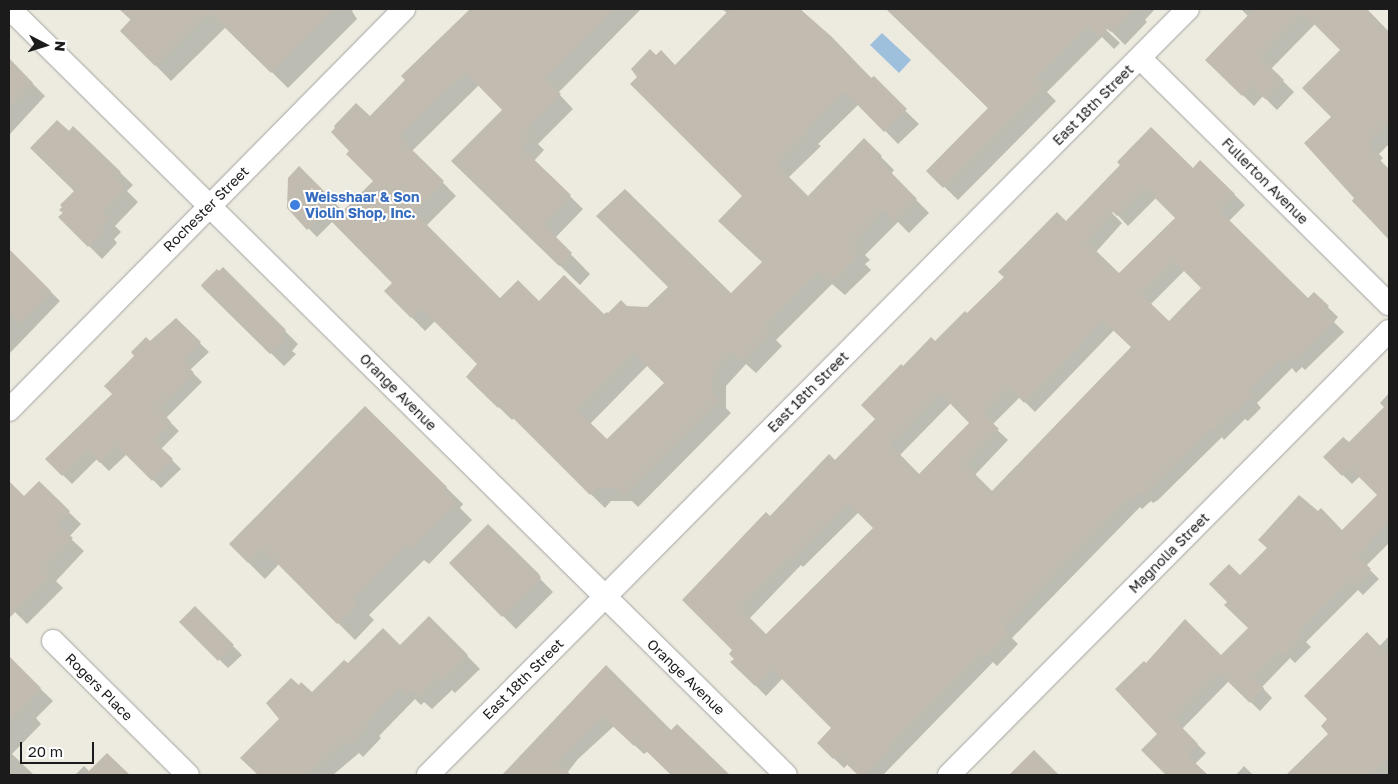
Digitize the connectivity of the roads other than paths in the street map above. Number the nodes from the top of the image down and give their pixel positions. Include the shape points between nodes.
1 (10, 9) edge
2 (404, 9) edge
3 (1188, 9) edge
4 (1140, 58) junction
5 (210, 205) junction
6 (1389, 304) edge
7 (1389, 331) edge
8 (9, 410) edge
9 (604, 598) junction
10 (52, 641) dead end
11 (188, 775) edge
12 (428, 775) edge
13 (786, 775) edge
14 (949, 775) edge

1 - 5 street, Orange Avenue
2 - 5 street, Rochester Street
3 - 4 street, East 18th Street
4 - 6 street, Fullerton Avenue
4 - 9 street, East 18th Street
5 - 8 street, Rochester Street
5 - 9 street, Orange Avenue
7 - 14 street, Magnolia Street
9 - 12 street, East 18th Street
9 - 13 street, Orange Avenue
10 - 11 street, Rogers Place

